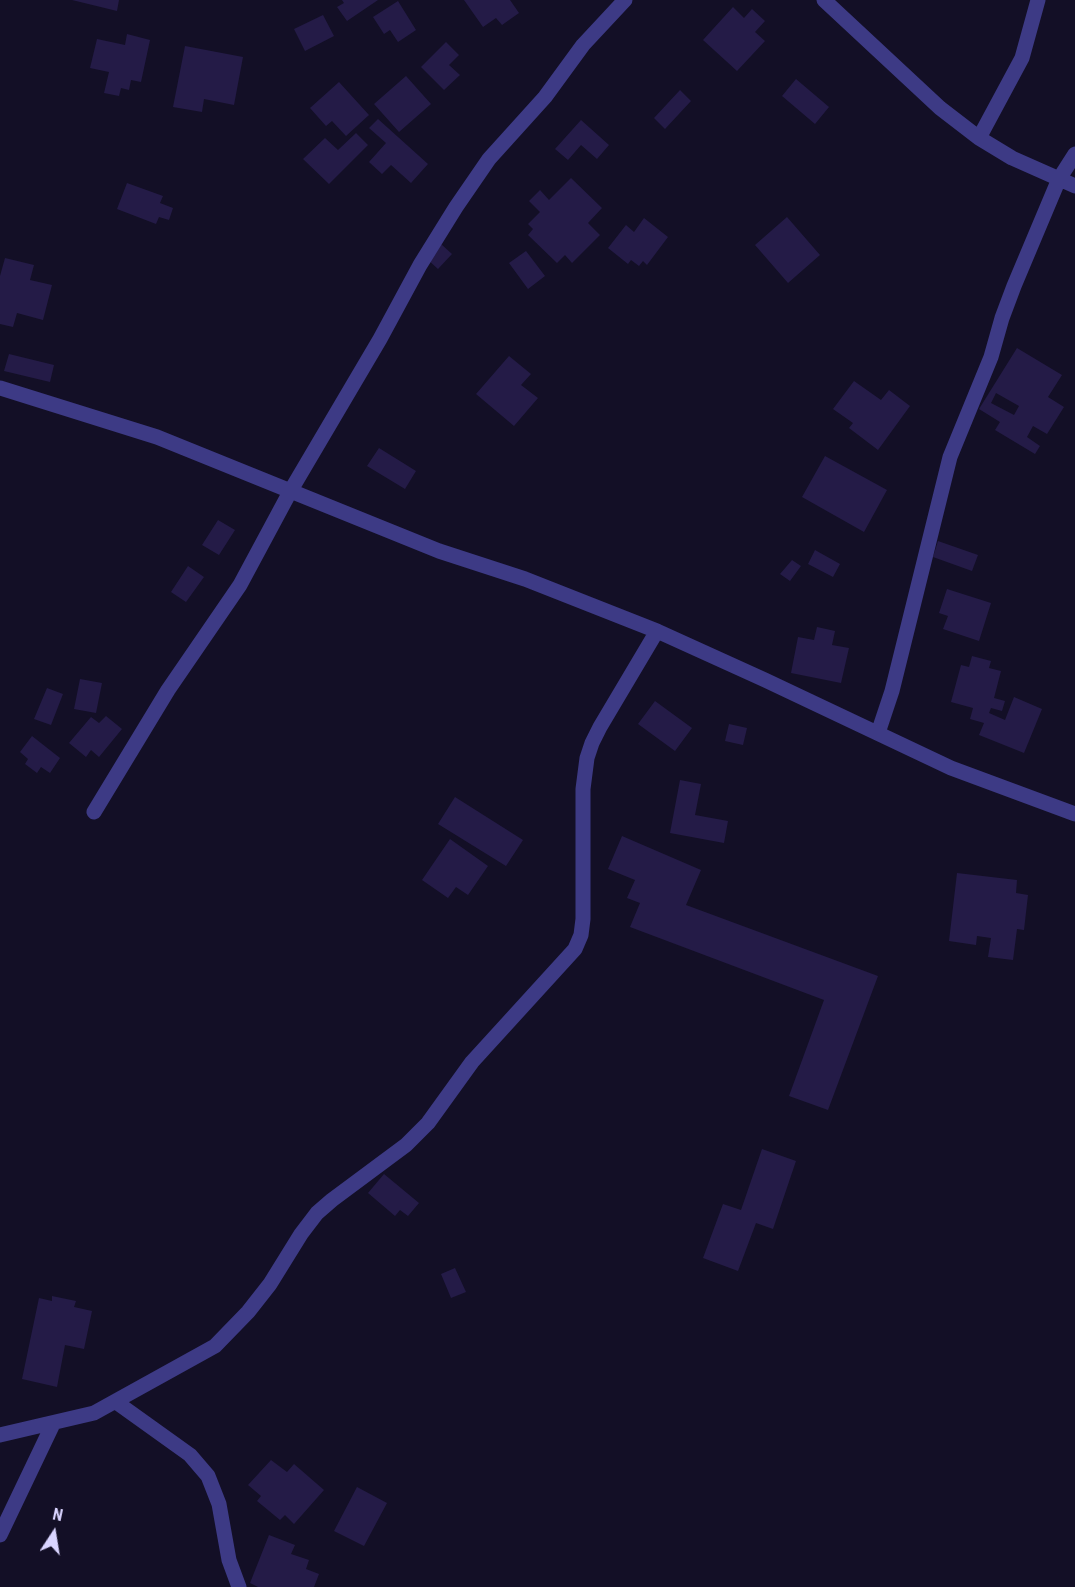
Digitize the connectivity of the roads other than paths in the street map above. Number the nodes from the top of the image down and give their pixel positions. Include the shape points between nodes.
1 (626, 0) edge
2 (824, 0) edge
3 (1038, 0) edge
4 (979, 138) junction
5 (1075, 154) edge
6 (1059, 178) junction
7 (1075, 186) edge
8 (0, 388) edge
9 (291, 490) junction
10 (657, 631) junction
11 (878, 733) junction
12 (94, 812) dead end
13 (1075, 814) edge
14 (116, 1401) junction
15 (53, 1424) junction
16 (0, 1435) edge
17 (0, 1535) edge
18 (239, 1587) edge

1 - 9 street via 583,45 545,97 471,184
2 - 4 street via 940,108
3 - 4 street via 1022,58
4 - 6 street via 1012,158
5 - 6 street
6 - 7 street
6 - 11 street via 950,457
8 - 9 street via 157,437
9 - 10 street via 439,551 525,579
9 - 12 street via 240,585 168,690
10 - 11 street
10 - 14 street via 587,758 583,789 583,919 575,949 472,1062 428,1123 406,1145 317,1213 270,1284 215,1346
11 - 13 street via 951,768
14 - 15 street via 94,1413
14 - 18 street via 190,1455 208,1476 219,1504 229,1560
15 - 16 street
15 - 17 street

